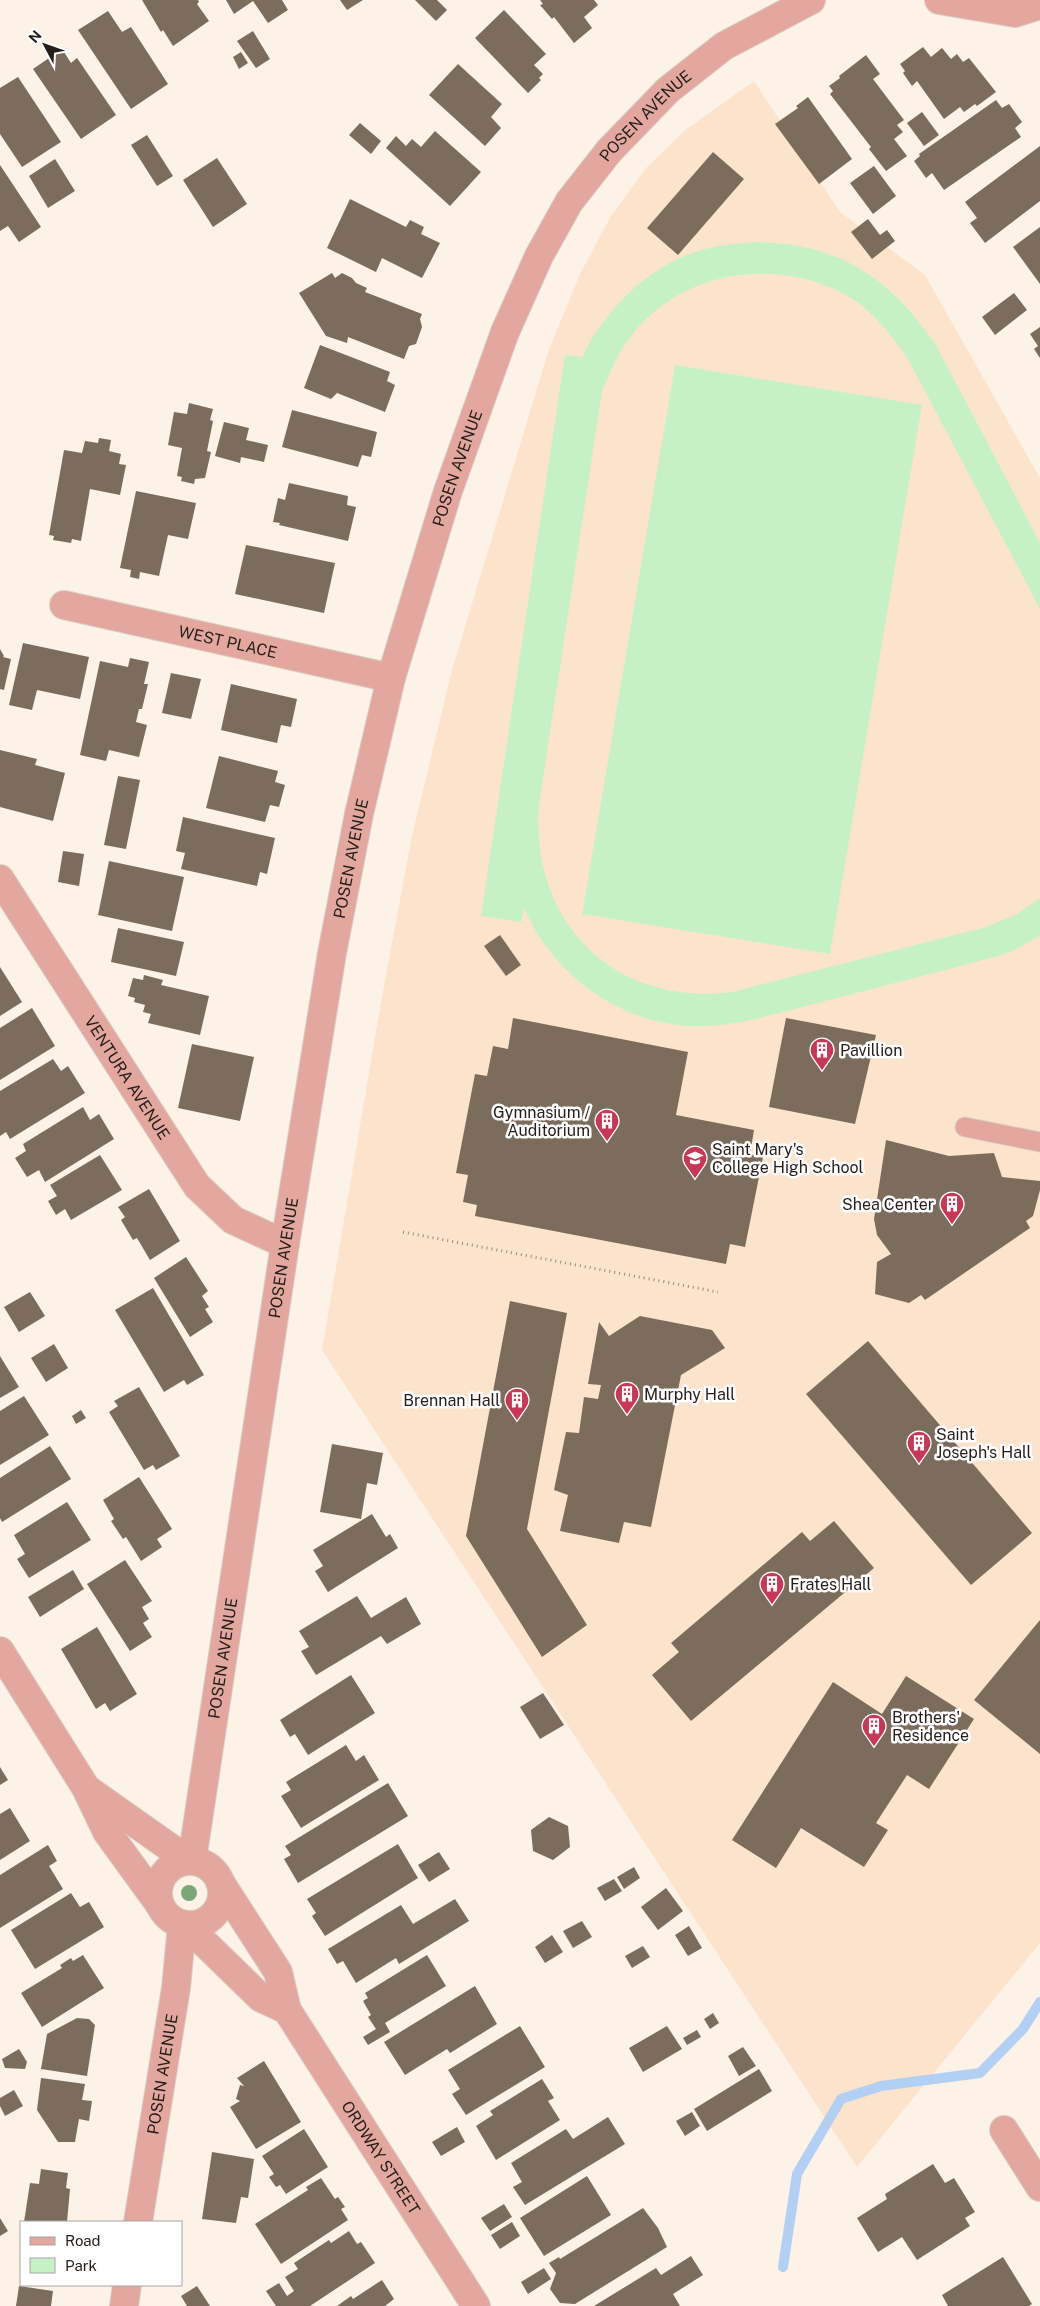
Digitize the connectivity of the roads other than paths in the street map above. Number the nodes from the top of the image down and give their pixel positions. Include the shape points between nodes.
1 (811, 0) edge
2 (939, 0) edge
3 (1040, 5) edge
4 (64, 605) dead end
5 (391, 678) junction
6 (0, 879) edge
7 (965, 1127) dead end
8 (1040, 1142) edge
9 (284, 1244) junction
10 (0, 1651) edge
11 (86, 1788) junction
12 (190, 1860) junction
13 (220, 1882) junction
14 (160, 1905) junction
15 (184, 1925) junction
16 (287, 2010) junction
17 (1004, 2130) dead end
18 (1040, 2187) edge
19 (138, 2221) edge
20 (127, 2286) edge
21 (124, 2306) edge
22 (476, 2306) edge

1 - 5 street, POSEN AVENUE via 724,46 668,90 609,151 569,202 539,256 505,332 448,491
2 - 3 street via 1016,13
4 - 5 street, WEST PLACE
5 - 9 street, POSEN AVENUE via 359,814 332,953
6 - 9 street, VENTURA AVENUE via 197,1186 233,1220
7 - 8 lane
9 - 12 street, POSEN AVENUE
10 - 11 street
11 - 12 street
11 - 14 street via 107,1832
12 - 13 street via 210,1868
12 - 14 street via 180,1862 165,1873 160,1882
13 - 15 street via 222,1898 214,1914 202,1923
13 - 16 street, ORDWAY STREET via 278,1972
14 - 15 street via 165,1914
15 - 16 street via 261,1998
15 - 19 street, POSEN AVENUE
16 - 22 street, ORDWAY STREET
17 - 18 street
20 - 21 street

